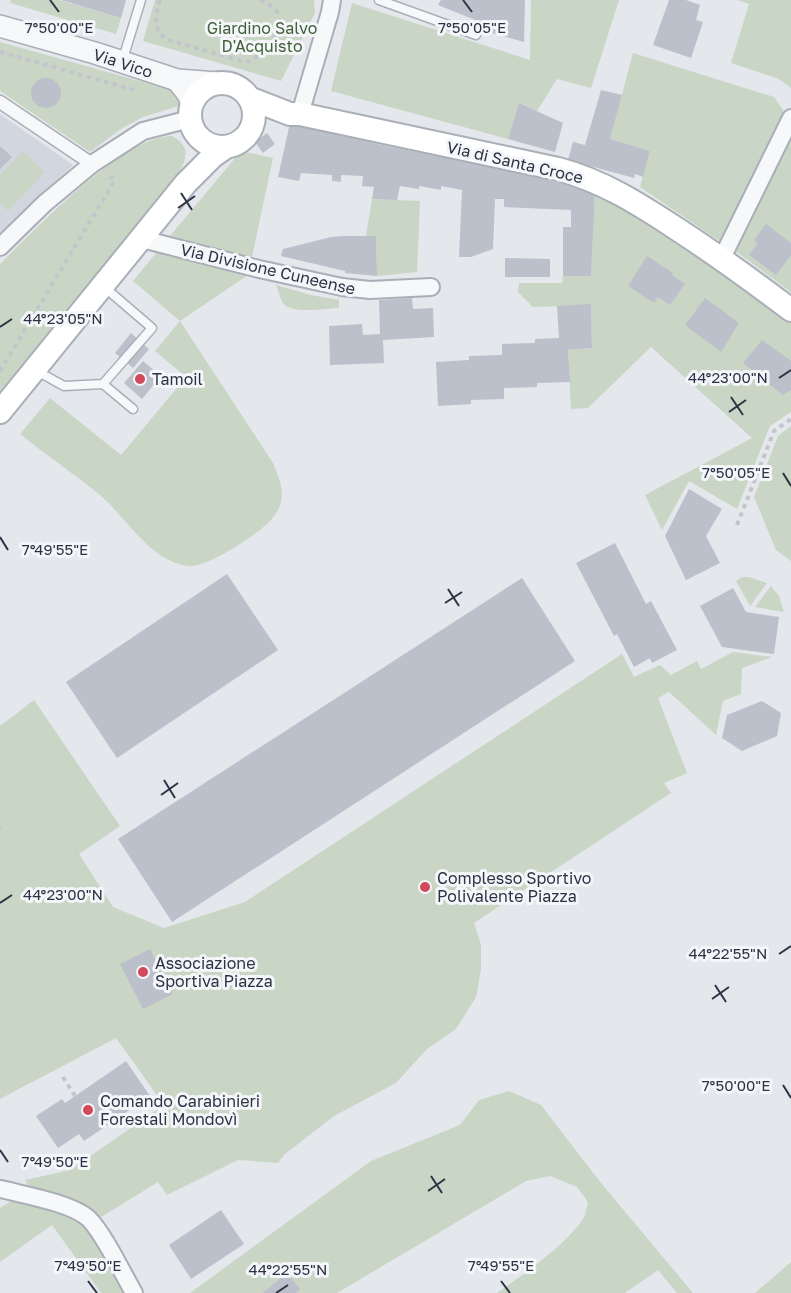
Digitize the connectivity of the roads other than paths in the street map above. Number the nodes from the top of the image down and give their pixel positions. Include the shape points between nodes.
1 (141, 0) edge
2 (332, 0) edge
3 (379, 0) edge
4 (0, 26) edge
5 (476, 35) dead end
6 (122, 63) junction
7 (177, 80) junction
8 (217, 83) junction
9 (249, 98) junction
10 (0, 102) edge
11 (191, 111) junction
12 (295, 114) junction
13 (791, 118) edge
14 (250, 131) junction
15 (201, 139) junction
16 (226, 147) junction
17 (92, 164) junction
18 (186, 183) junction
19 (142, 239) junction
20 (0, 246) edge
21 (722, 258) junction
22 (103, 286) junction
23 (431, 287) dead end
24 (791, 310) edge
25 (34, 370) junction
26 (103, 384) junction
27 (133, 409) dead end
28 (0, 412) edge
29 (0, 1188) edge
30 (0, 1194) edge
31 (134, 1293) edge

1 - 6 lane
2 - 12 street
3 - 5 lane
4 - 6 street, Via Vico
6 - 7 street, Via Vico
7 - 8 street, Via Vico
7 - 11 street via 188,94
8 - 9 main road via 235,86
8 - 11 main road via 202,90
9 - 12 main road, Via di Santa Croce
9 - 14 main road via 254,114
10 - 17 street
11 - 15 main road via 192,126
11 - 17 street via 143,131
12 - 14 main road
12 - 21 main road, Via di Santa Croce via 575,174 623,195
13 - 21 street
14 - 16 main road via 244,139
15 - 16 main road
15 - 18 main road
16 - 18 main road
17 - 20 street
18 - 19 main road
19 - 22 main road
19 - 23 street, Via Divisione Cuneense via 342,287
21 - 24 main road, Via di Santa Croce
22 - 25 main road
22 - 26 lane via 152,328
25 - 26 lane via 64,386
25 - 28 main road
26 - 27 lane
29 - 30 street
29 - 31 street via 85,1216

